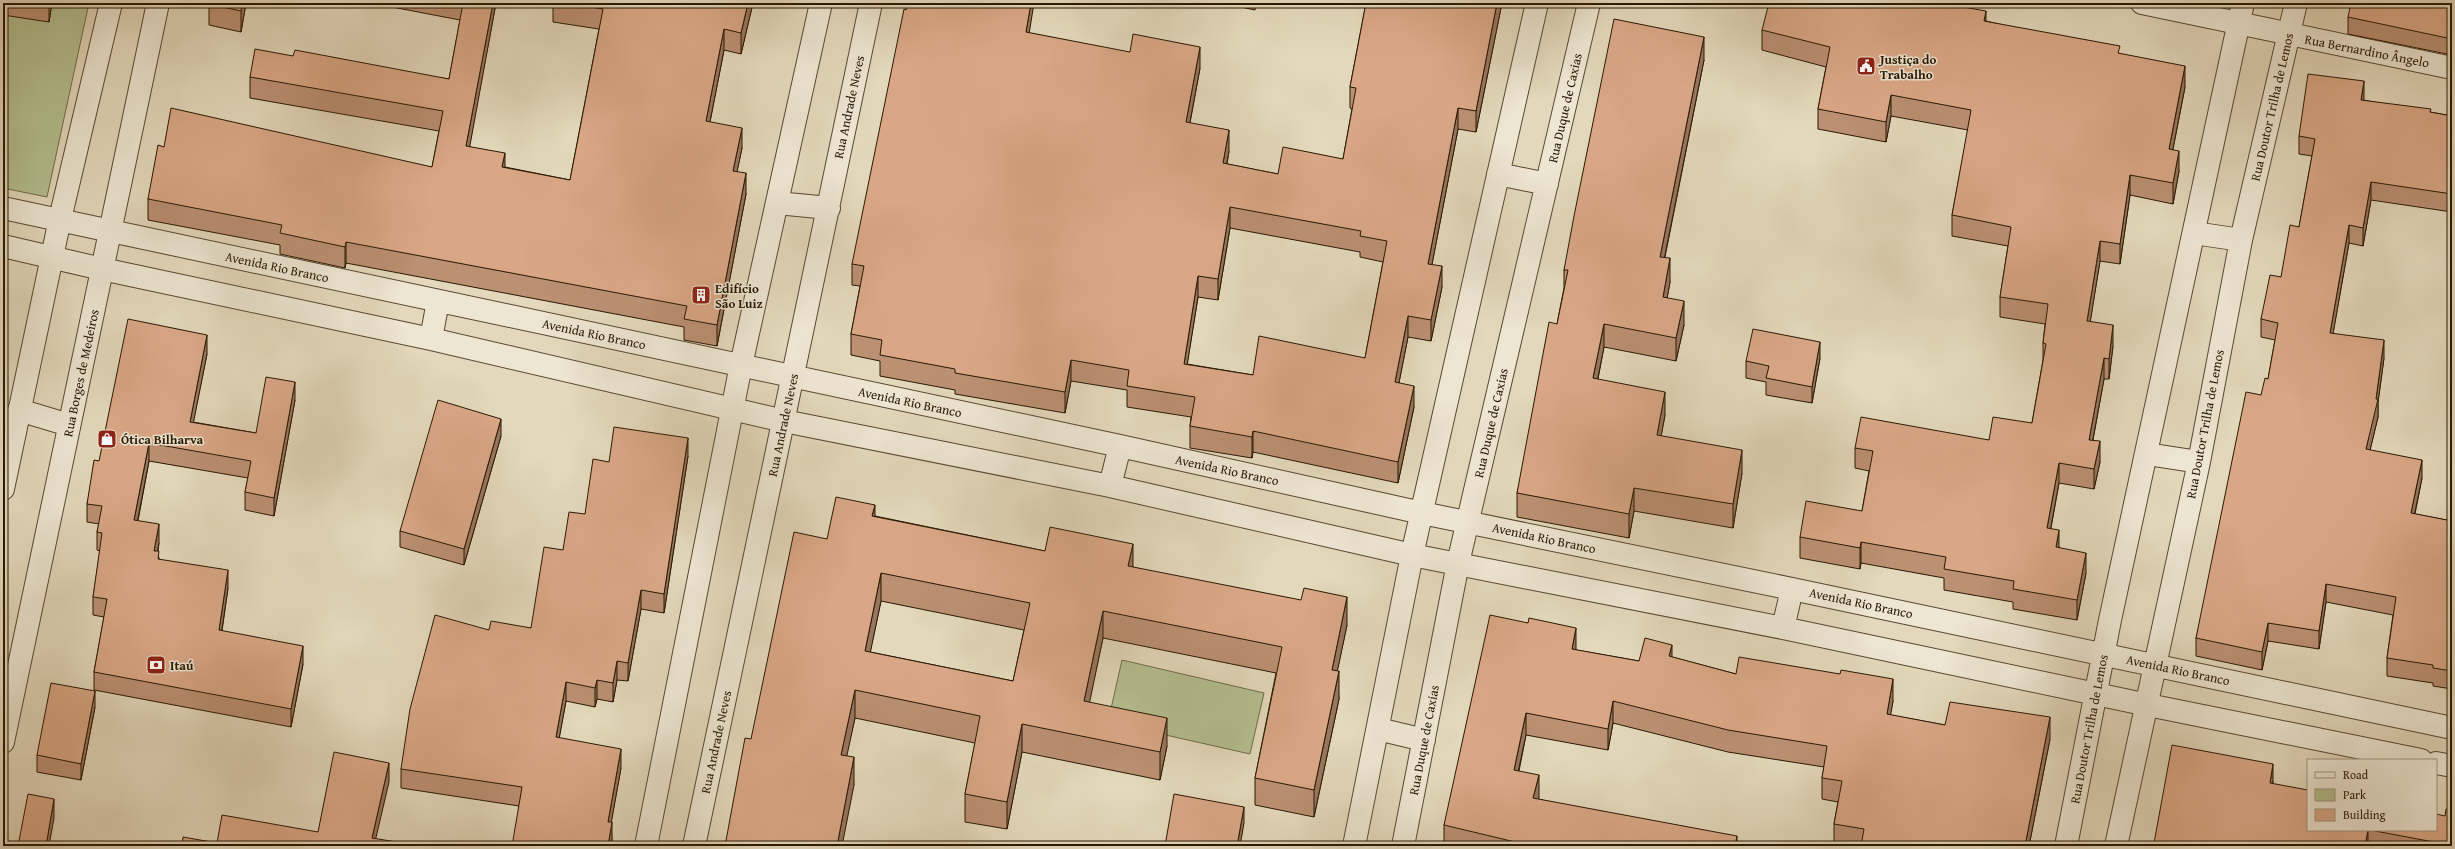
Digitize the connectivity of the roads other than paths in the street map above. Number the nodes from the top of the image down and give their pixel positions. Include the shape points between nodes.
1 (112, 3) edge
2 (158, 3) edge
3 (820, 3) edge
4 (871, 3) edge
5 (1537, 3) edge
6 (1589, 3) edge
7 (2142, 3) edge
8 (2244, 3) edge
9 (2296, 3) edge
10 (2239, 24) junction
11 (2289, 35) junction
12 (2452, 68) edge
13 (1498, 174) junction
14 (1547, 184) junction
15 (777, 203) junction
16 (3, 208) edge
17 (829, 208) junction
18 (60, 219) junction
19 (109, 231) junction
20 (2194, 233) junction
21 (2241, 240) junction
22 (3, 246) edge
23 (51, 258) junction
24 (102, 269) junction
25 (438, 301) junction
26 (431, 339) junction
27 (741, 365) junction
28 (794, 378) junction
29 (732, 409) junction
30 (19, 410) junction
31 (784, 421) junction
32 (69, 425) junction
33 (1120, 446) junction
34 (2147, 454) junction
35 (2198, 462) junction
36 (1110, 486) junction
37 (3, 489) edge
38 (1422, 513) junction
39 (1468, 522) junction
40 (1412, 555) junction
41 (1458, 563) junction
42 (1792, 589) junction
43 (1782, 628) junction
44 (2103, 655) junction
45 (2155, 665) junction
46 (2097, 695) junction
47 (2148, 705) junction
48 (2452, 728) edge
49 (1378, 729) junction
50 (1424, 740) junction
51 (3, 742) edge
52 (2416, 759) edge
53 (646, 846) edge
54 (694, 846) edge
55 (1354, 846) edge
56 (1403, 846) edge
57 (2066, 846) edge
58 (2116, 846) edge

1 - 18 street
2 - 19 street, Rua Borges de Medeiros
3 - 15 street
4 - 17 street, Rua Andrade Neves
5 - 13 street
6 - 14 street, Rua Duque de Caxias
7 - 10 street, Rua Bernardino Ângelo
8 - 10 street, Rua Doutor Trilha de Lemos
9 - 11 street, Rua Doutor Trilha de Lemos
10 - 11 street, Rua Bernardino Ângelo
10 - 20 street, Rua Doutor Trilha de Lemos
11 - 12 street, Rua Bernardino Ângelo
11 - 21 street, Rua Doutor Trilha de Lemos
13 - 14 street
13 - 38 street
14 - 39 street, Rua Duque de Caxias
15 - 17 street
15 - 27 street
16 - 18 street, Avenida Rio Branco
17 - 28 street, Rua Andrade Neves
18 - 19 street, Avenida Rio Branco
18 - 23 street
19 - 24 street, Rua Borges de Medeiros
19 - 25 street, Avenida Rio Branco
20 - 21 street
20 - 34 street, Rua Doutor Trilha de Lemos
21 - 35 street, Rua Doutor Trilha de Lemos
22 - 23 street
23 - 24 street
23 - 30 street
24 - 26 street
24 - 32 street, Rua Borges de Medeiros
25 - 26 street
25 - 27 street, Avenida Rio Branco
26 - 29 street
27 - 28 street, Avenida Rio Branco
27 - 29 street
28 - 31 street, Rua Andrade Neves
28 - 33 street, Avenida Rio Branco
29 - 31 street
29 - 53 street
30 - 32 street
30 - 37 street
31 - 36 street
31 - 54 street, Rua Andrade Neves
32 - 51 street, Rua Borges de Medeiros
33 - 36 street
33 - 38 street, Avenida Rio Branco
34 - 35 street
34 - 44 street, Rua Doutor Trilha de Lemos
35 - 45 street, Rua Doutor Trilha de Lemos
36 - 40 street
38 - 39 street, Avenida Rio Branco
38 - 40 street
39 - 41 street, Rua Duque de Caxias
39 - 42 street, Avenida Rio Branco
40 - 41 street
40 - 49 street
41 - 43 street
41 - 50 street, Rua Duque de Caxias
42 - 43 street
42 - 44 street, Avenida Rio Branco
43 - 46 street
44 - 45 street, Avenida Rio Branco
44 - 46 street, Rua Doutor Trilha de Lemos
45 - 47 street, Rua Doutor Trilha de Lemos
45 - 48 street, Avenida Rio Branco
46 - 47 street
46 - 57 street, Rua Doutor Trilha de Lemos
47 - 52 street
47 - 58 street, Rua Doutor Trilha de Lemos
49 - 50 street
49 - 55 street
50 - 56 street, Rua Duque de Caxias

